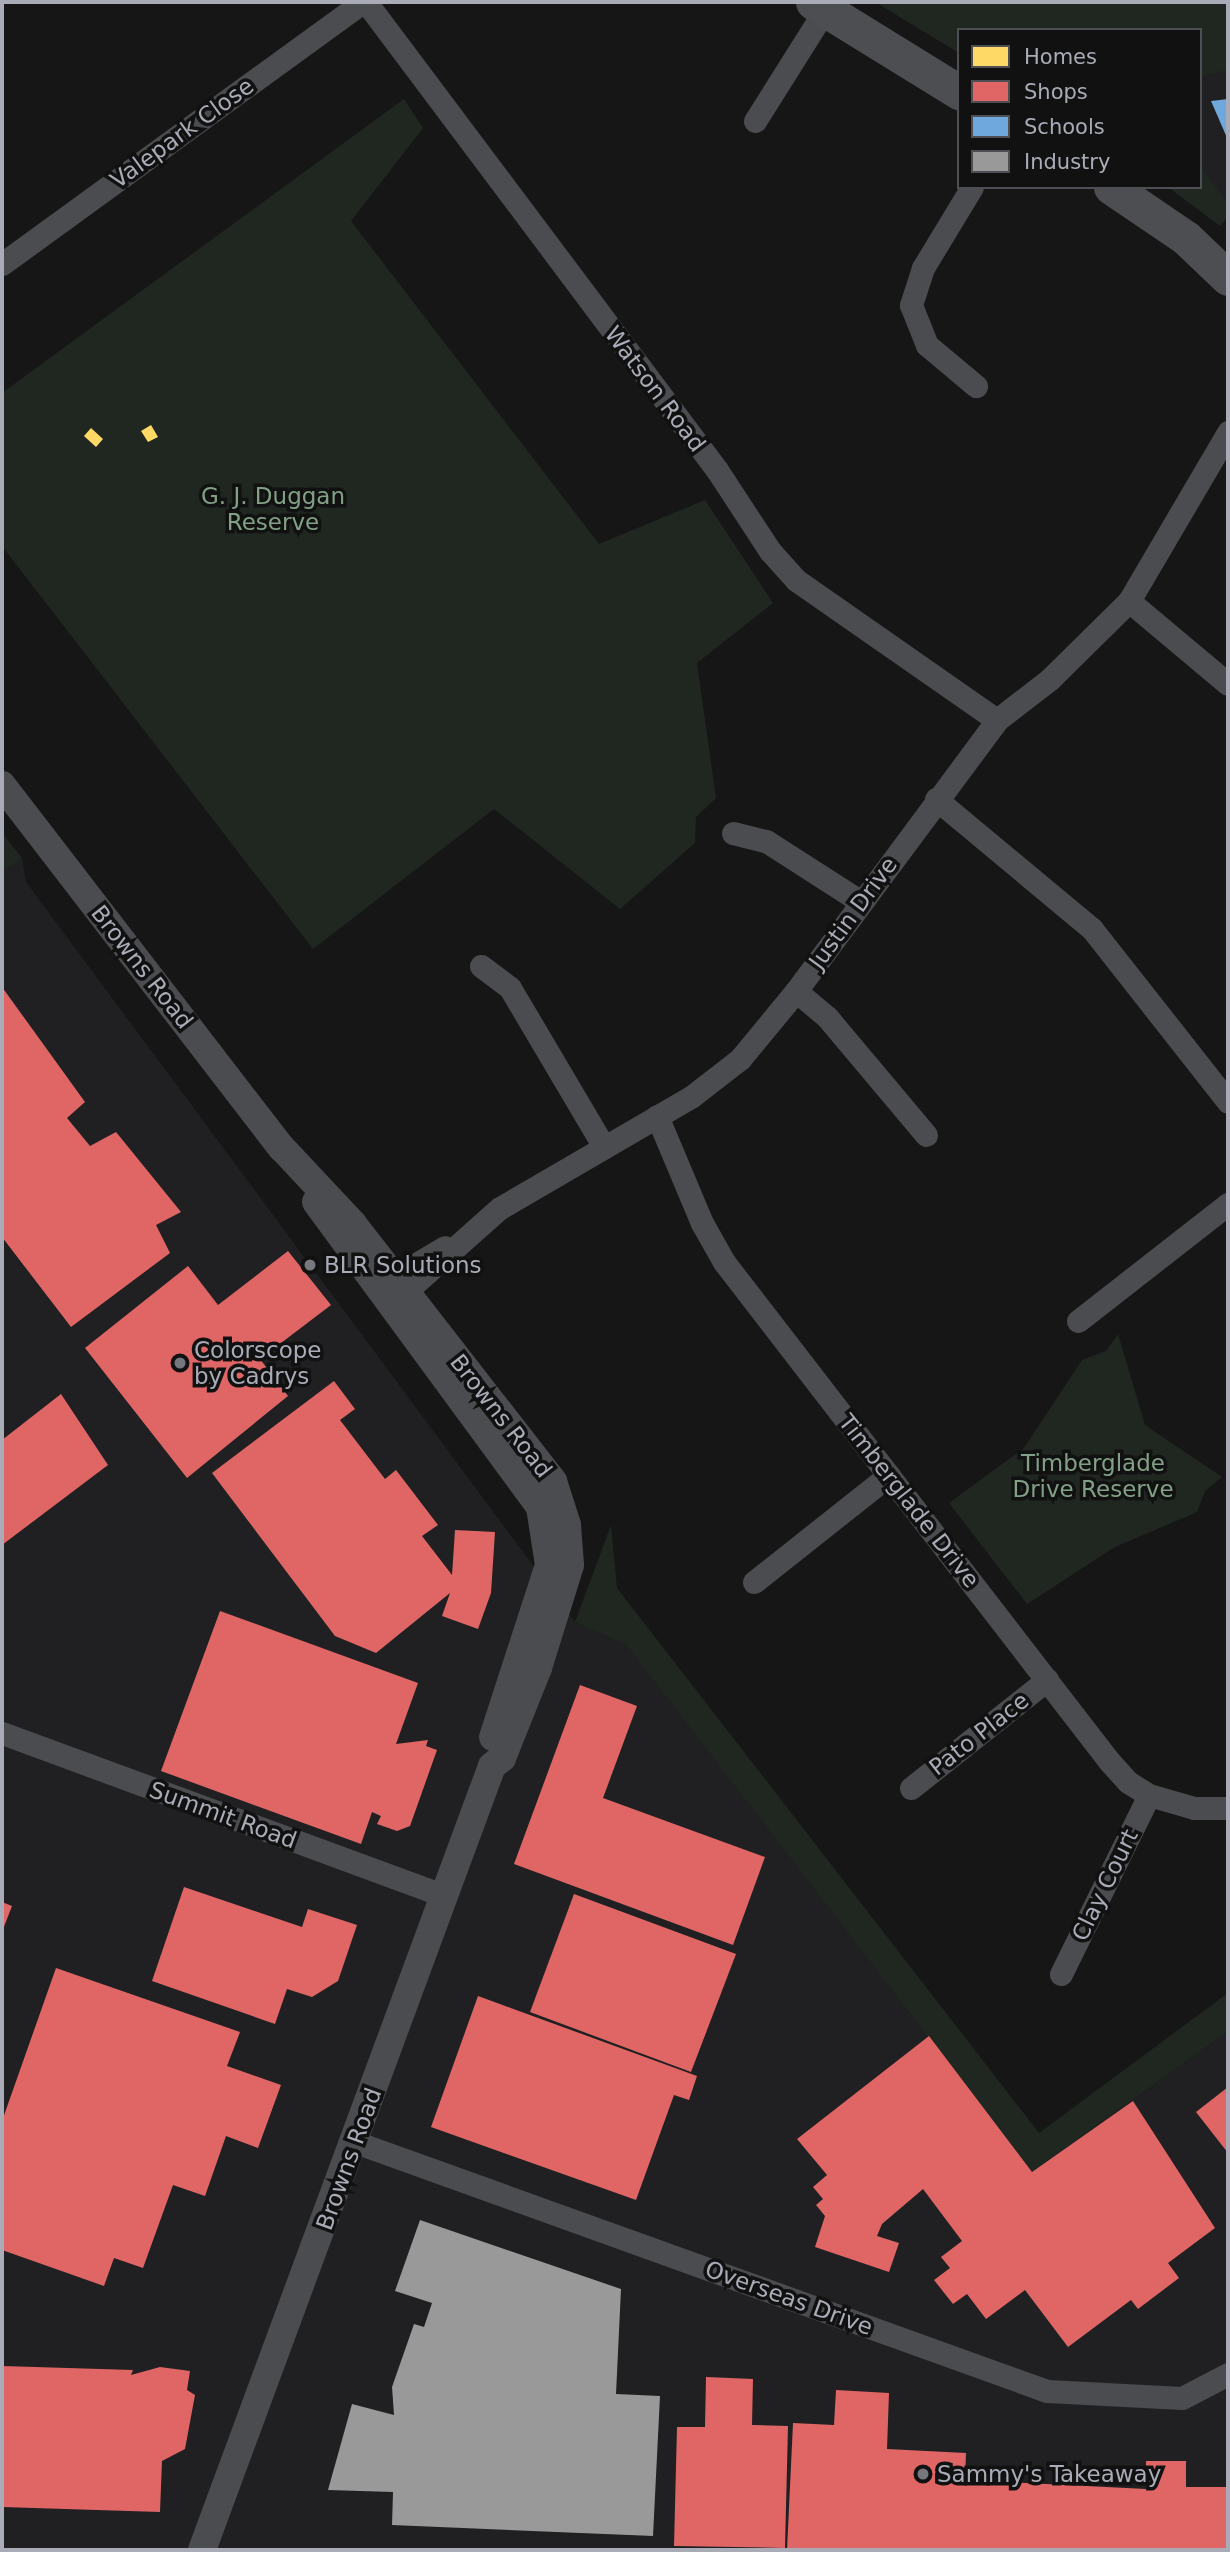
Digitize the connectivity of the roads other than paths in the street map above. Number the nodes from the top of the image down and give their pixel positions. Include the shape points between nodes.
1 (364, 2) edge
2 (819, 6) edge
3 (957, 91) edge
4 (755, 121) dead end
5 (971, 189) edge
6 (1114, 189) edge
7 (2, 264) edge
8 (1228, 278) edge
9 (976, 386) dead end
10 (1228, 432) edge
11 (1129, 601) junction
12 (1228, 684) edge
13 (997, 720) junction
14 (2, 785) edge
15 (936, 799) junction
16 (733, 833) dead end
17 (861, 902) junction
18 (481, 967) dead end
19 (796, 991) junction
20 (1228, 1102) edge
21 (657, 1116) junction
22 (926, 1135) dead end
23 (604, 1147) junction
24 (1228, 1204) edge
25 (391, 1291) junction
26 (1079, 1321) dead end
27 (889, 1475) junction
28 (754, 1582) dead end
29 (1047, 1680) junction
30 (2, 1733) edge
31 (911, 1788) dead end
32 (1149, 1795) junction
33 (1228, 1808) edge
34 (444, 1896) junction
35 (1061, 1974) dead end
36 (355, 2142) junction
37 (1228, 2374) edge
38 (202, 2550) edge

1 - 7 street, Valepark Close
1 - 13 street, Watson Road via 717,470 779,561 796,580
2 - 3 main road
2 - 4 street
5 - 9 street via 923,268 911,305 926,345
6 - 8 main road via 1186,238
10 - 11 street, Justin Drive
11 - 12 street
11 - 13 street, Justin Drive via 1050,679
13 - 15 street, Justin Drive
14 - 25 street, Browns Road via 282,1148 353,1224
15 - 17 street, Justin Drive
15 - 20 street via 1092,929
16 - 17 street via 766,841
17 - 19 street, Justin Drive
18 - 23 street via 510,988
19 - 21 street, Justin Drive via 740,1059
19 - 22 street via 827,1017
21 - 23 street, Justin Drive
21 - 27 street, Timberglade Drive via 713,1246
23 - 25 street, Justin Drive via 500,1208
24 - 26 street
25 - 34 street, Browns Road via 553,1481 567,1525 570,1565 562,1591 513,1733 502,1758 492,1766
27 - 28 street
27 - 29 street, Timberglade Drive
29 - 31 street, Pato Place
29 - 32 street, Timberglade Drive via 1109,1761 1128,1782
30 - 34 street, Summit Road
32 - 33 street, Timberglade Drive via 1194,1808
32 - 35 street, Clay Court
34 - 36 street, Browns Road
36 - 37 street, Overseas Drive via 1048,2391 1182,2398
36 - 38 street, Browns Road

